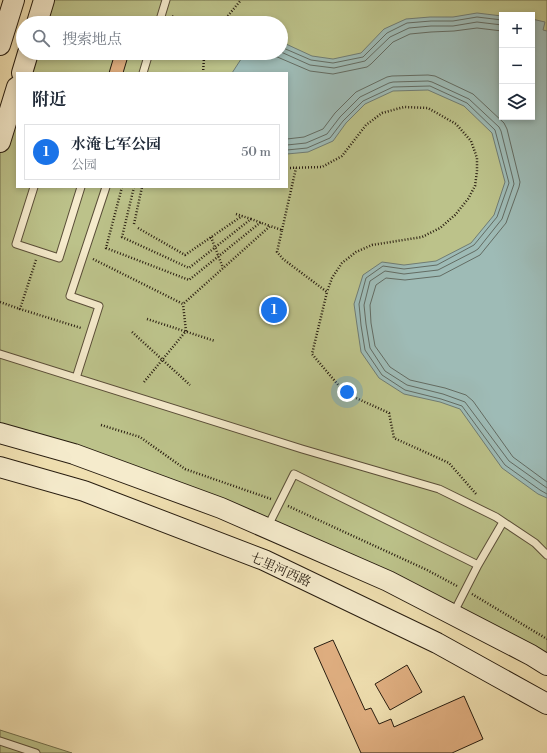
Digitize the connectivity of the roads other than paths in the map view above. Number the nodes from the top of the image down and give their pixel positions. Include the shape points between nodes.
1 (14, 0) edge
2 (44, 0) edge
3 (166, 0) edge
4 (39, 16) edge
5 (161, 16) edge
6 (0, 45) edge
7 (26, 60) edge
8 (147, 60) edge
9 (22, 72) edge
10 (143, 72) edge
11 (16, 91) edge
12 (0, 142) edge
13 (34, 188) edge
14 (81, 188) edge
15 (106, 188) edge
16 (0, 354) edge
17 (76, 378) junction
18 (0, 433) edge
19 (0, 467) edge
20 (503, 522) junction
21 (267, 528) junction
22 (547, 555) edge
23 (478, 565) junction
24 (453, 615) junction
25 (547, 665) edge
26 (547, 704) edge
27 (0, 741) edge
28 (36, 753) edge

1 - 6 street
2 - 4 street
3 - 5 lane
7 - 9 street
8 - 10 lane
11 - 12 street
13 - 14 lane via 16,244 59,258
15 - 17 lane via 70,296 99,306
16 - 17 lane
17 - 20 lane via 302,450 439,490
18 - 21 street via 74,454 221,508
19 - 26 street, 七里河西路 via 84,491 264,560 438,643
20 - 22 lane via 535,543
20 - 23 lane
21 - 23 lane via 294,474
21 - 24 street via 388,581
23 - 24 lane
24 - 25 street
27 - 28 lane

